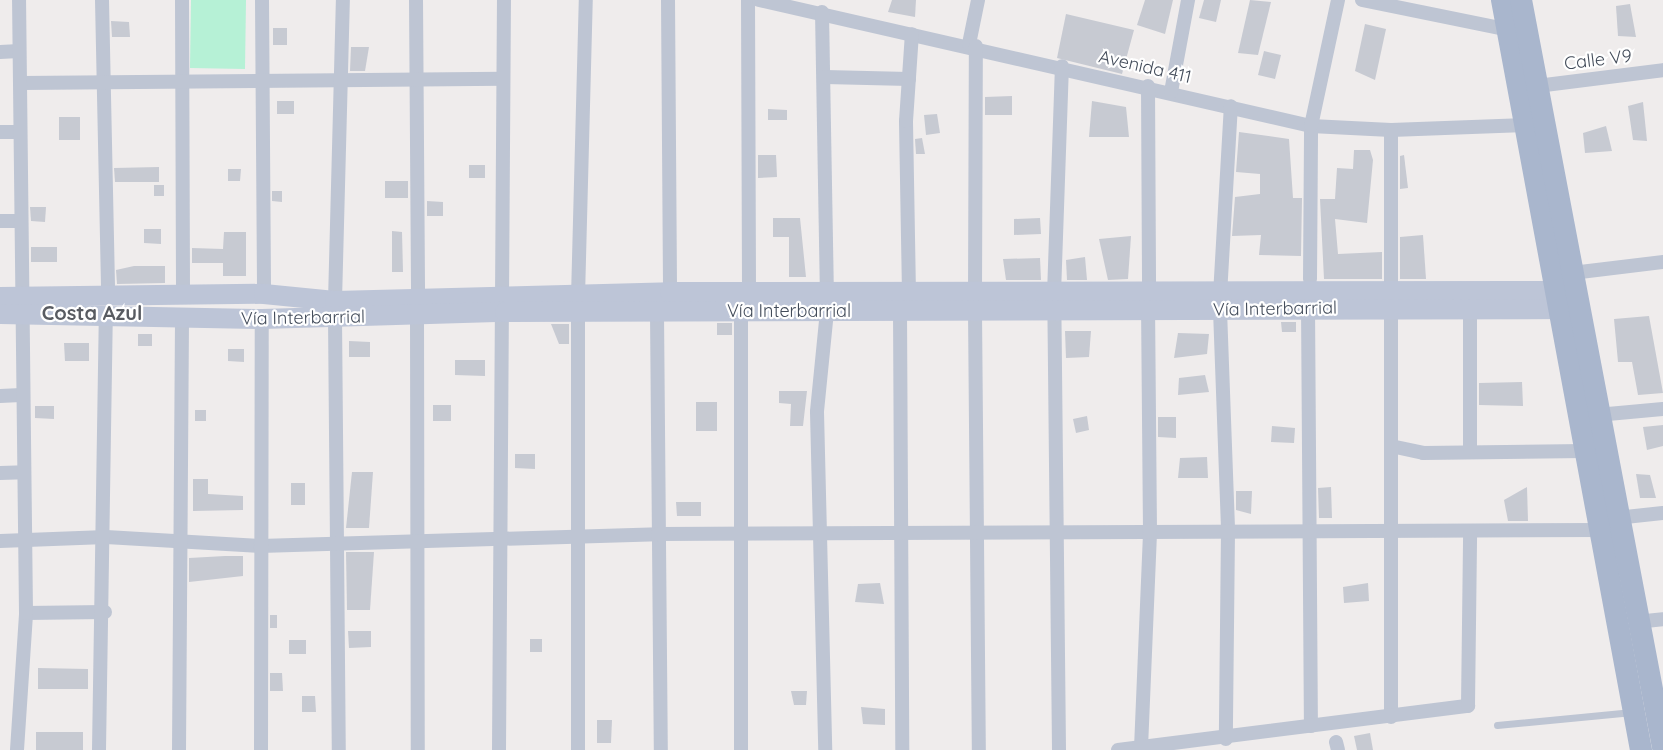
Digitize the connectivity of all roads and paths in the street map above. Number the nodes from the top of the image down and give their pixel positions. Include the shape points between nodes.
1 (19, 0) edge
2 (102, 0) edge
3 (182, 0) edge
4 (262, 0) edge
5 (343, 0) edge
6 (416, 0) edge
7 (504, 0) edge
8 (586, 0) edge
9 (668, 0) edge
10 (748, 0) edge
11 (759, 0) edge
12 (978, 0) edge
13 (1188, 0) edge
14 (1338, 0) edge
15 (1362, 0) edge
16 (1502, 0) edge
17 (1521, 0) edge
18 (782, 3) edge
19 (822, 12) junction
20 (1509, 30) junction
21 (912, 34) junction
22 (973, 45) junction
23 (19, 51) junction
24 (0, 52) edge
25 (1062, 66) junction
26 (1663, 70) edge
27 (825, 77) junction
28 (414, 78) junction
29 (262, 79) junction
30 (342, 79) junction
31 (503, 79) junction
32 (909, 79) junction
33 (183, 80) junction
34 (102, 81) junction
35 (21, 82) junction
36 (1148, 86) junction
37 (1537, 86) junction
38 (1171, 92) junction
39 (1231, 106) junction
40 (1526, 125) junction
41 (1311, 126) junction
42 (1391, 130) junction
43 (0, 132) edge
44 (20, 132) junction
45 (0, 221) edge
46 (21, 221) junction
47 (1663, 262) edge
48 (1310, 279) dead end
49 (670, 292) junction
50 (749, 292) junction
51 (264, 294) junction
52 (1568, 295) junction
53 (108, 296) junction
54 (183, 296) junction
55 (0, 297) edge
56 (1389, 300) junction
57 (1148, 301) junction
58 (827, 302) junction
59 (904, 302) junction
60 (504, 303) junction
61 (975, 303) junction
62 (1054, 303) junction
63 (1220, 303) junction
64 (21, 305) junction
65 (578, 305) junction
66 (418, 306) junction
67 (1308, 306) junction
68 (1470, 307) junction
69 (335, 309) junction
70 (741, 312) junction
71 (657, 313) junction
72 (0, 314) edge
73 (106, 317) junction
74 (182, 318) junction
75 (262, 319) junction
76 (21, 395) junction
77 (0, 396) edge
78 (1663, 409) edge
79 (1597, 415) junction
80 (1391, 446) junction
81 (1470, 448) junction
82 (1584, 451) junction
83 (24, 472) junction
84 (0, 473) edge
85 (1663, 513) edge
86 (1608, 524) junction
87 (980, 531) junction
88 (1058, 531) junction
89 (1228, 531) junction
90 (1309, 531) junction
91 (818, 532) junction
92 (899, 532) junction
93 (1149, 532) junction
94 (1387, 532) junction
95 (1470, 532) junction
96 (739, 533) junction
97 (658, 534) junction
98 (106, 537) junction
99 (23, 539) junction
100 (502, 539) junction
101 (580, 539) junction
102 (0, 541) edge
103 (417, 541) junction
104 (180, 545) junction
105 (260, 546) junction
106 (338, 546) junction
107 (105, 612) junction
108 (26, 614) junction
109 (1663, 619) edge
110 (1636, 622) junction
111 (1391, 717) junction
112 (1635, 719) junction
113 (1497, 725) dead end
114 (1311, 726) junction
115 (1226, 739) junction
116 (1663, 747) edge
117 (1141, 748) junction
118 (17, 750) edge
119 (99, 750) edge
120 (179, 750) edge
121 (261, 750) edge
122 (339, 750) edge
123 (418, 750) edge
124 (499, 750) edge
125 (578, 750) edge
126 (661, 750) edge
127 (741, 750) edge
128 (825, 750) edge
129 (902, 750) edge
130 (979, 750) edge
131 (1059, 750) edge
132 (1118, 750) edge
133 (1627, 750) edge
134 (1641, 750) edge

1 - 23 street
2 - 34 street
3 - 33 street
4 - 29 street
5 - 30 street
6 - 28 street
7 - 31 street
8 - 65 street
9 - 49 street
10 - 50 street
11 - 18 street, Avenida 411
12 - 22 street
13 - 38 street
14 - 41 street
15 - 20 street
16 - 20 main road
17 - 37 main road
18 - 19 street, Avenida 411
19 - 21 street, Avenida 411
19 - 27 street
20 - 40 main road
21 - 22 street, Avenida 411
21 - 32 street
22 - 25 street, Avenida 411
22 - 61 street
23 - 24 street
23 - 35 street
25 - 36 street, Avenida 411
25 - 62 street
26 - 37 street, Calle V9
27 - 32 street
27 - 58 street
28 - 30 street
28 - 31 street
28 - 66 street
29 - 30 street
29 - 33 street
29 - 51 street
30 - 69 street
31 - 60 street
32 - 59 street
33 - 34 street
33 - 54 street
34 - 35 street
34 - 53 street
35 - 44 street
36 - 38 street, Avenida 411
36 - 57 street
37 - 52 main road
38 - 39 street, Avenida 411
39 - 41 street, Avenida 411
39 - 63 street
40 - 42 street, Avenida 411
40 - 52 main road
41 - 42 street, Avenida 411
41 - 48 street
42 - 56 street
43 - 44 street
44 - 46 street
45 - 46 street
46 - 64 street
47 - 52 street
49 - 50 main road, Vía Interbarrial
49 - 65 main road, Vía Interbarrial
50 - 58 main road, Vía Interbarrial
51 - 54 main road, Vía Interbarrial
51 - 69 main road, Vía Interbarrial
52 - 56 main road, Vía Interbarrial
52 - 68 main road, Vía Interbarrial
52 - 79 main road
52 - 82 main road
53 - 54 main road, Vía Interbarrial
53 - 64 main road, Vía Interbarrial
55 - 64 main road, Vía Interbarrial
56 - 63 main road, Vía Interbarrial
56 - 67 main road, Vía Interbarrial
56 - 68 main road, Vía Interbarrial
56 - 80 street
57 - 62 main road, Vía Interbarrial
57 - 63 main road, Vía Interbarrial
57 - 93 street
58 - 59 main road, Vía Interbarrial
58 - 70 main road, Vía Interbarrial
58 - 91 street via 817,412
59 - 61 main road, Vía Interbarrial
59 - 92 street
60 - 65 main road, Vía Interbarrial
60 - 66 main road, Vía Interbarrial
60 - 100 street
61 - 62 main road, Vía Interbarrial
61 - 87 street
62 - 88 street
63 - 67 main road, Vía Interbarrial
63 - 89 street
64 - 72 main road, Vía Interbarrial
64 - 73 main road, Vía Interbarrial
64 - 76 street
65 - 71 main road, Vía Interbarrial
65 - 101 street
66 - 69 main road, Vía Interbarrial
66 - 103 street
67 - 90 street
68 - 81 street
69 - 75 main road, Vía Interbarrial
69 - 106 street
70 - 71 main road, Vía Interbarrial
70 - 96 street
71 - 97 street
73 - 74 main road, Vía Interbarrial
73 - 98 street
74 - 75 main road, Vía Interbarrial
74 - 104 street
75 - 105 street
76 - 77 street
76 - 83 street
78 - 79 street
79 - 86 main road
80 - 81 street via 1423,453
80 - 94 street
81 - 82 street
82 - 86 main road
83 - 84 street
83 - 99 street
85 - 86 street
86 - 95 street
86 - 110 main road
86 - 112 main road
87 - 88 street
87 - 92 street
87 - 130 street
88 - 93 street
88 - 131 street
89 - 90 street
89 - 93 street
89 - 115 street
90 - 94 street
90 - 114 street
91 - 92 street
91 - 96 street
91 - 128 street
92 - 129 street
93 - 117 street
94 - 95 street
94 - 111 street
95 - 111 street via 1472,699 1459,711
96 - 97 street
96 - 127 street
97 - 101 street
97 - 126 street
98 - 99 street
98 - 104 street
98 - 107 street
99 - 102 street
99 - 108 street
100 - 101 street
100 - 103 street
100 - 124 street
101 - 125 street
103 - 106 street
103 - 123 street
104 - 105 street
104 - 120 street
105 - 106 street
105 - 121 street
106 - 122 street
107 - 108 street
107 - 119 street
108 - 118 street
109 - 110 street
110 - 116 main road
111 - 114 street
112 - 113 lane
112 - 133 street
112 - 134 main road
114 - 115 street
115 - 117 street
117 - 132 street

